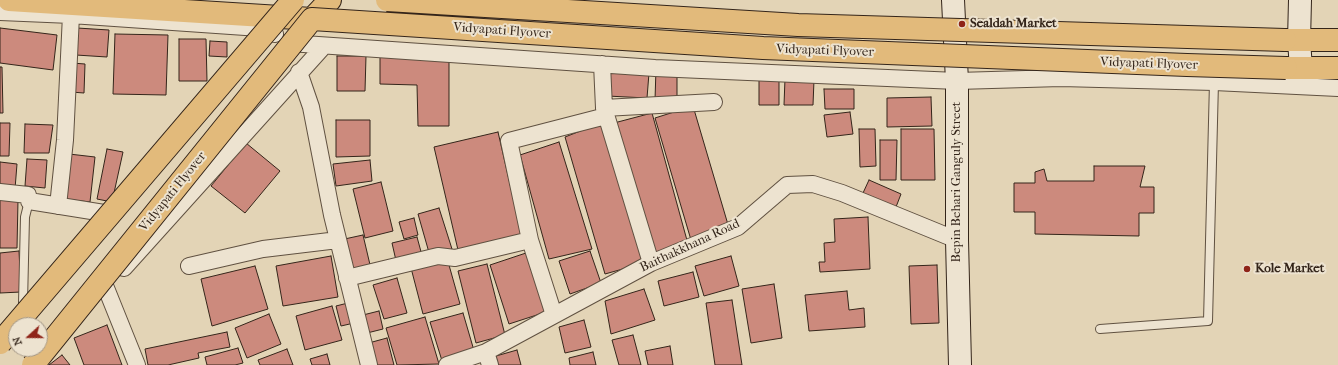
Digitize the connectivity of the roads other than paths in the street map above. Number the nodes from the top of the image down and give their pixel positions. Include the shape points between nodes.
1 (9, 0) edge
2 (293, 0) edge
3 (330, 0) edge
4 (387, 0) edge
5 (953, 0) edge
6 (1286, 0) edge
7 (1300, 0) edge
8 (0, 12) edge
9 (71, 15) junction
10 (312, 19) junction
11 (276, 31) junction
12 (1292, 40) junction
13 (1338, 40) edge
14 (324, 46) junction
15 (602, 64) junction
16 (1294, 68) junction
17 (1338, 68) edge
18 (299, 72) junction
19 (957, 81) junction
20 (1214, 82) junction
21 (1338, 88) edge
22 (714, 102) dead end
23 (605, 112) junction
24 (0, 192) edge
25 (29, 202) junction
26 (58, 206) junction
27 (104, 213) junction
28 (338, 240) junction
29 (530, 240) junction
30 (957, 240) junction
31 (651, 263) junction
32 (189, 266) dead end
33 (347, 278) junction
34 (106, 288) junction
35 (23, 303) junction
36 (554, 315) junction
37 (0, 329) edge
38 (1100, 329) dead end
39 (0, 343) edge
40 (488, 358) edge
41 (34, 365) edge
42 (137, 365) edge
43 (369, 365) edge
44 (447, 365) edge
45 (960, 365) edge

1 - 11 main road, Vidyapati Flyover
2 - 11 main road, bridge
3 - 10 main road, Vidyapati Flyover
4 - 12 main road, Vidyapati Flyover, bridge via 798,25
5 - 19 street, Bepin Behari Ganguly Street
6 - 12 street
7 - 12 street
8 - 9 street
9 - 11 street
9 - 26 street via 65,140
10 - 11 main road, Vidyapati Flyover
10 - 16 main road, Vidyapati Flyover, bridge via 763,48
10 - 41 main road, Vidyapati Flyover, bridge
11 - 14 street
11 - 27 street
11 - 39 main road, bridge
12 - 13 main road, Vidyapati Flyover
12 - 16 street
14 - 15 street
14 - 18 street
15 - 19 street
15 - 23 street
16 - 17 main road, Vidyapati Flyover
18 - 28 street via 311,107
18 - 34 street
19 - 20 street via 1061,78
19 - 30 street, Bepin Behari Ganguly Street
20 - 21 street
20 - 38 lane via 1208,321
22 - 23 street
23 - 29 street via 509,141
23 - 31 street
24 - 25 street via 28,195
25 - 26 street
25 - 35 lane via 25,217
26 - 27 street
27 - 35 street
28 - 32 street via 264,249
28 - 33 street
29 - 33 street via 455,258 438,256
29 - 36 street
30 - 31 street, Baithakkhana Road via 842,193 813,184 787,185 738,227
30 - 45 street, Bepin Behari Ganguly Street
31 - 36 street, Baithakkhana Road
33 - 43 street
34 - 41 street
34 - 42 street
35 - 37 street
36 - 40 street, Baithakkhana Road
40 - 44 street, Baithakkhana Road

